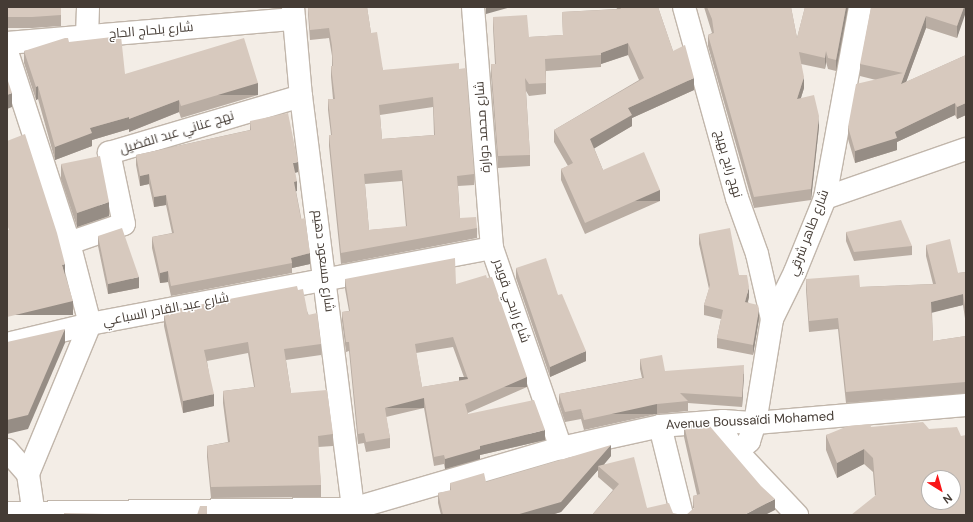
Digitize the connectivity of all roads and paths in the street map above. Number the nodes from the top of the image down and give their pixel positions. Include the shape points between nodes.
1 (88, 7) edge
2 (473, 7) edge
3 (684, 7) edge
4 (860, 7) edge
5 (293, 13) edge
6 (87, 36) junction
7 (7, 43) edge
8 (7, 52) edge
9 (301, 96) junction
10 (966, 150) edge
11 (825, 198) junction
12 (69, 243) junction
13 (492, 248) junction
14 (325, 279) junction
15 (772, 319) junction
16 (90, 324) junction
17 (7, 344) edge
18 (966, 405) edge
19 (724, 421) junction
20 (755, 423) junction
21 (660, 426) junction
22 (561, 448) junction
23 (7, 450) edge
24 (738, 451) junction
25 (28, 474) junction
26 (7, 513) edge
27 (355, 513) edge
28 (34, 514) edge
29 (682, 515) edge
30 (797, 515) edge

1 - 6 street
2 - 13 street, شارع محمد دوارة
3 - 15 street, نهج رابح بهيج via 737,198 758,254
4 - 11 street, شارع طاهر شرقي
5 - 6 street, شارع بلحاج الحاج
5 - 9 street, شارع مسعود دهيم
6 - 7 street, شارع بلحاج الحاج
8 - 12 street
9 - 12 street, نهج عناني عبد الفضيل via 109,153 124,224
9 - 14 street, شارع مسعود دهيم
10 - 11 street
11 - 15 street, شارع طاهر شرقي
12 - 16 street
13 - 14 street, شاع رابحي قويدر
13 - 22 street, شاع رابحي قويدر
14 - 16 street, شارع عبد القادر السباعي
14 - 27 street, شارع مسعود دهيم
15 - 20 street, شارع طاهر شرقي
16 - 17 street, شارع عبد القادر السباعي
16 - 25 street
18 - 20 street, Avenue Boussaïdi Mohamed
19 - 20 street, Avenue Boussaïdi Mohamed
19 - 21 street, Avenue Boussaïdi Mohamed
19 - 24 street via 727,438
20 - 24 street, شارع طاهر شرقي via 749,441
21 - 22 street, Avenue Boussaïdi Mohamed
21 - 29 street
22 - 27 street, Avenue Boussaïdi Mohamed
23 - 25 street
24 - 30 street
25 - 28 street
26 - 28 street, Avenue Boussaïdi Mohamed
27 - 28 street, Avenue Boussaïdi Mohamed

